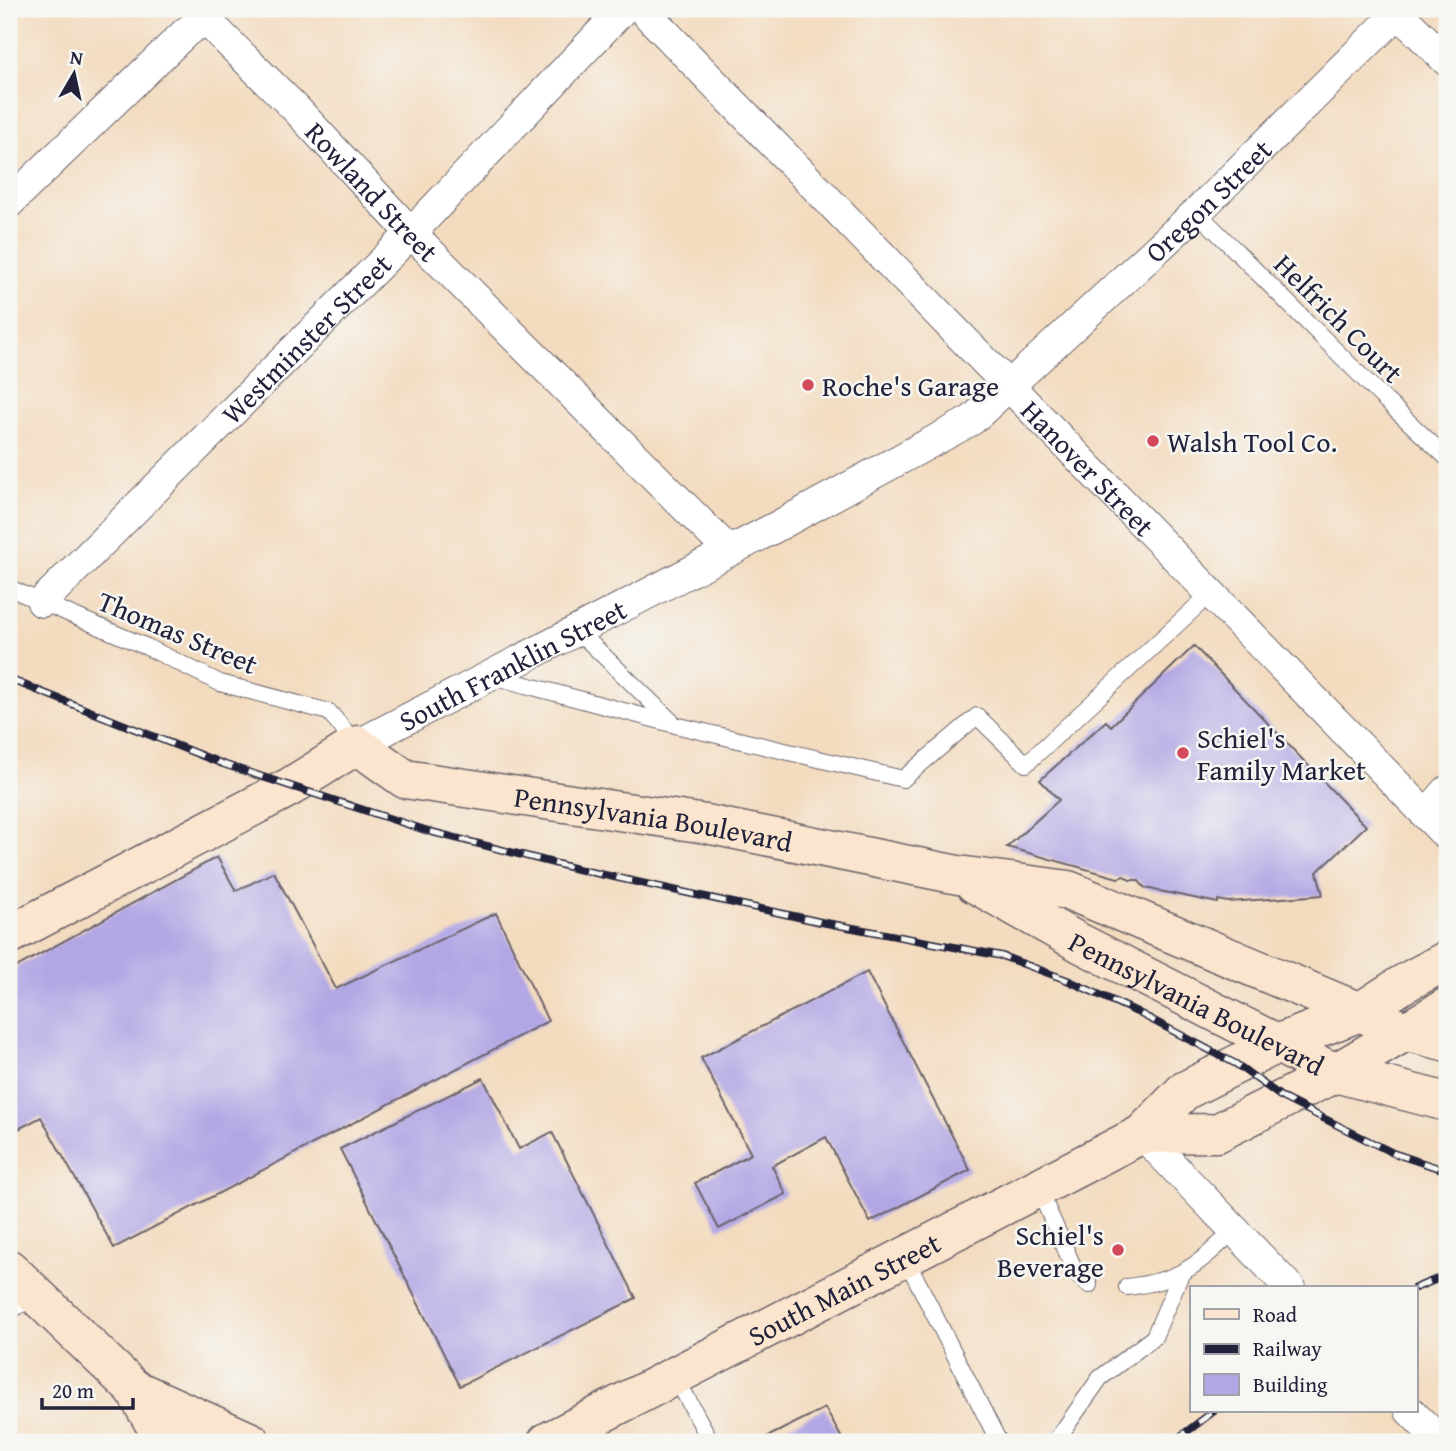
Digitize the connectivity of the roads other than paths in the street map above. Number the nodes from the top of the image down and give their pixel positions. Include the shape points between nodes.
1 (623, 9) edge
2 (642, 9) edge
3 (1400, 11) edge
4 (1447, 61) edge
5 (9, 204) edge
6 (1197, 212) junction
7 (411, 233) junction
8 (1010, 386) junction
9 (1447, 458) edge
10 (729, 551) junction
11 (9, 589) edge
12 (1210, 594) junction
13 (42, 602) junction
14 (576, 629) junction
15 (492, 676) junction
16 (675, 725) junction
17 (357, 745) junction
18 (1447, 792) edge
19 (1437, 826) edge
20 (958, 875) junction
21 (9, 935) edge
22 (1447, 960) edge
23 (1447, 1007) edge
24 (1360, 1012) junction
25 (1405, 1031) junction
26 (1447, 1042) edge
27 (1279, 1043) junction
28 (1335, 1073) junction
29 (1447, 1102) edge
30 (1142, 1134) junction
31 (1038, 1188) junction
32 (1234, 1230) junction
33 (905, 1257) junction
34 (9, 1269) edge
35 (1181, 1274) junction
36 (1089, 1285) dead end
37 (1288, 1286) edge
38 (1127, 1287) dead end
39 (22, 1304) edge
40 (675, 1376) junction
41 (134, 1389) junction
42 (1411, 1412) edge
43 (169, 1442) edge
44 (251, 1442) edge
45 (547, 1442) edge
46 (711, 1442) edge
47 (999, 1442) edge
48 (1055, 1442) edge
49 (1441, 1442) edge

1 - 7 street, Westminster Street
2 - 8 street, Hanover Street
3 - 4 street
3 - 6 street, Oregon Street
5 - 7 street, Rowland Street via 201,22 213,27 296,109
6 - 8 street, Oregon Street
6 - 9 lane, Helfrich Court
7 - 10 street, Rowland Street
7 - 13 street, Westminster Street
8 - 10 street, South Franklin Street via 972,420
8 - 12 street, Hanover Street
10 - 14 street, South Franklin Street
11 - 13 lane, Thomas Street
12 - 16 lane via 1026,764 977,716 903,779
12 - 19 street, Hanover Street
13 - 17 lane, Thomas Street via 220,683 328,712
14 - 15 street, South Franklin Street
14 - 16 lane
15 - 16 lane
15 - 17 street, South Franklin Street
17 - 20 street, Pennsylvania Boulevard via 405,779 706,824
17 - 21 street, South Franklin Street via 290,787
18 - 19 street
20 - 24 street, Pennsylvania Boulevard via 1068,890
20 - 27 street, Pennsylvania Boulevard via 1080,943
22 - 24 street, South Main Street
23 - 25 street, South Main Street
24 - 25 street, Pennsylvania Boulevard
24 - 27 street, South Main Street
25 - 26 street, Pennsylvania Boulevard
25 - 28 street, South Main Street
27 - 28 street, Pennsylvania Boulevard
27 - 30 street, South Main Street via 1184,1091
28 - 29 street, Pennsylvania Boulevard
28 - 30 street, South Main Street via 1217,1133
30 - 31 street, South Main Street
30 - 32 street
31 - 33 street, South Main Street
31 - 36 lane via 1077,1275
32 - 35 lane
32 - 37 street
33 - 40 street, South Main Street
33 - 47 lane
34 - 39 street
35 - 38 lane via 1157,1284
35 - 48 lane via 1154,1337 1100,1378
39 - 41 street
40 - 45 street, South Main Street
40 - 46 lane
41 - 43 street
41 - 44 street
42 - 49 street

